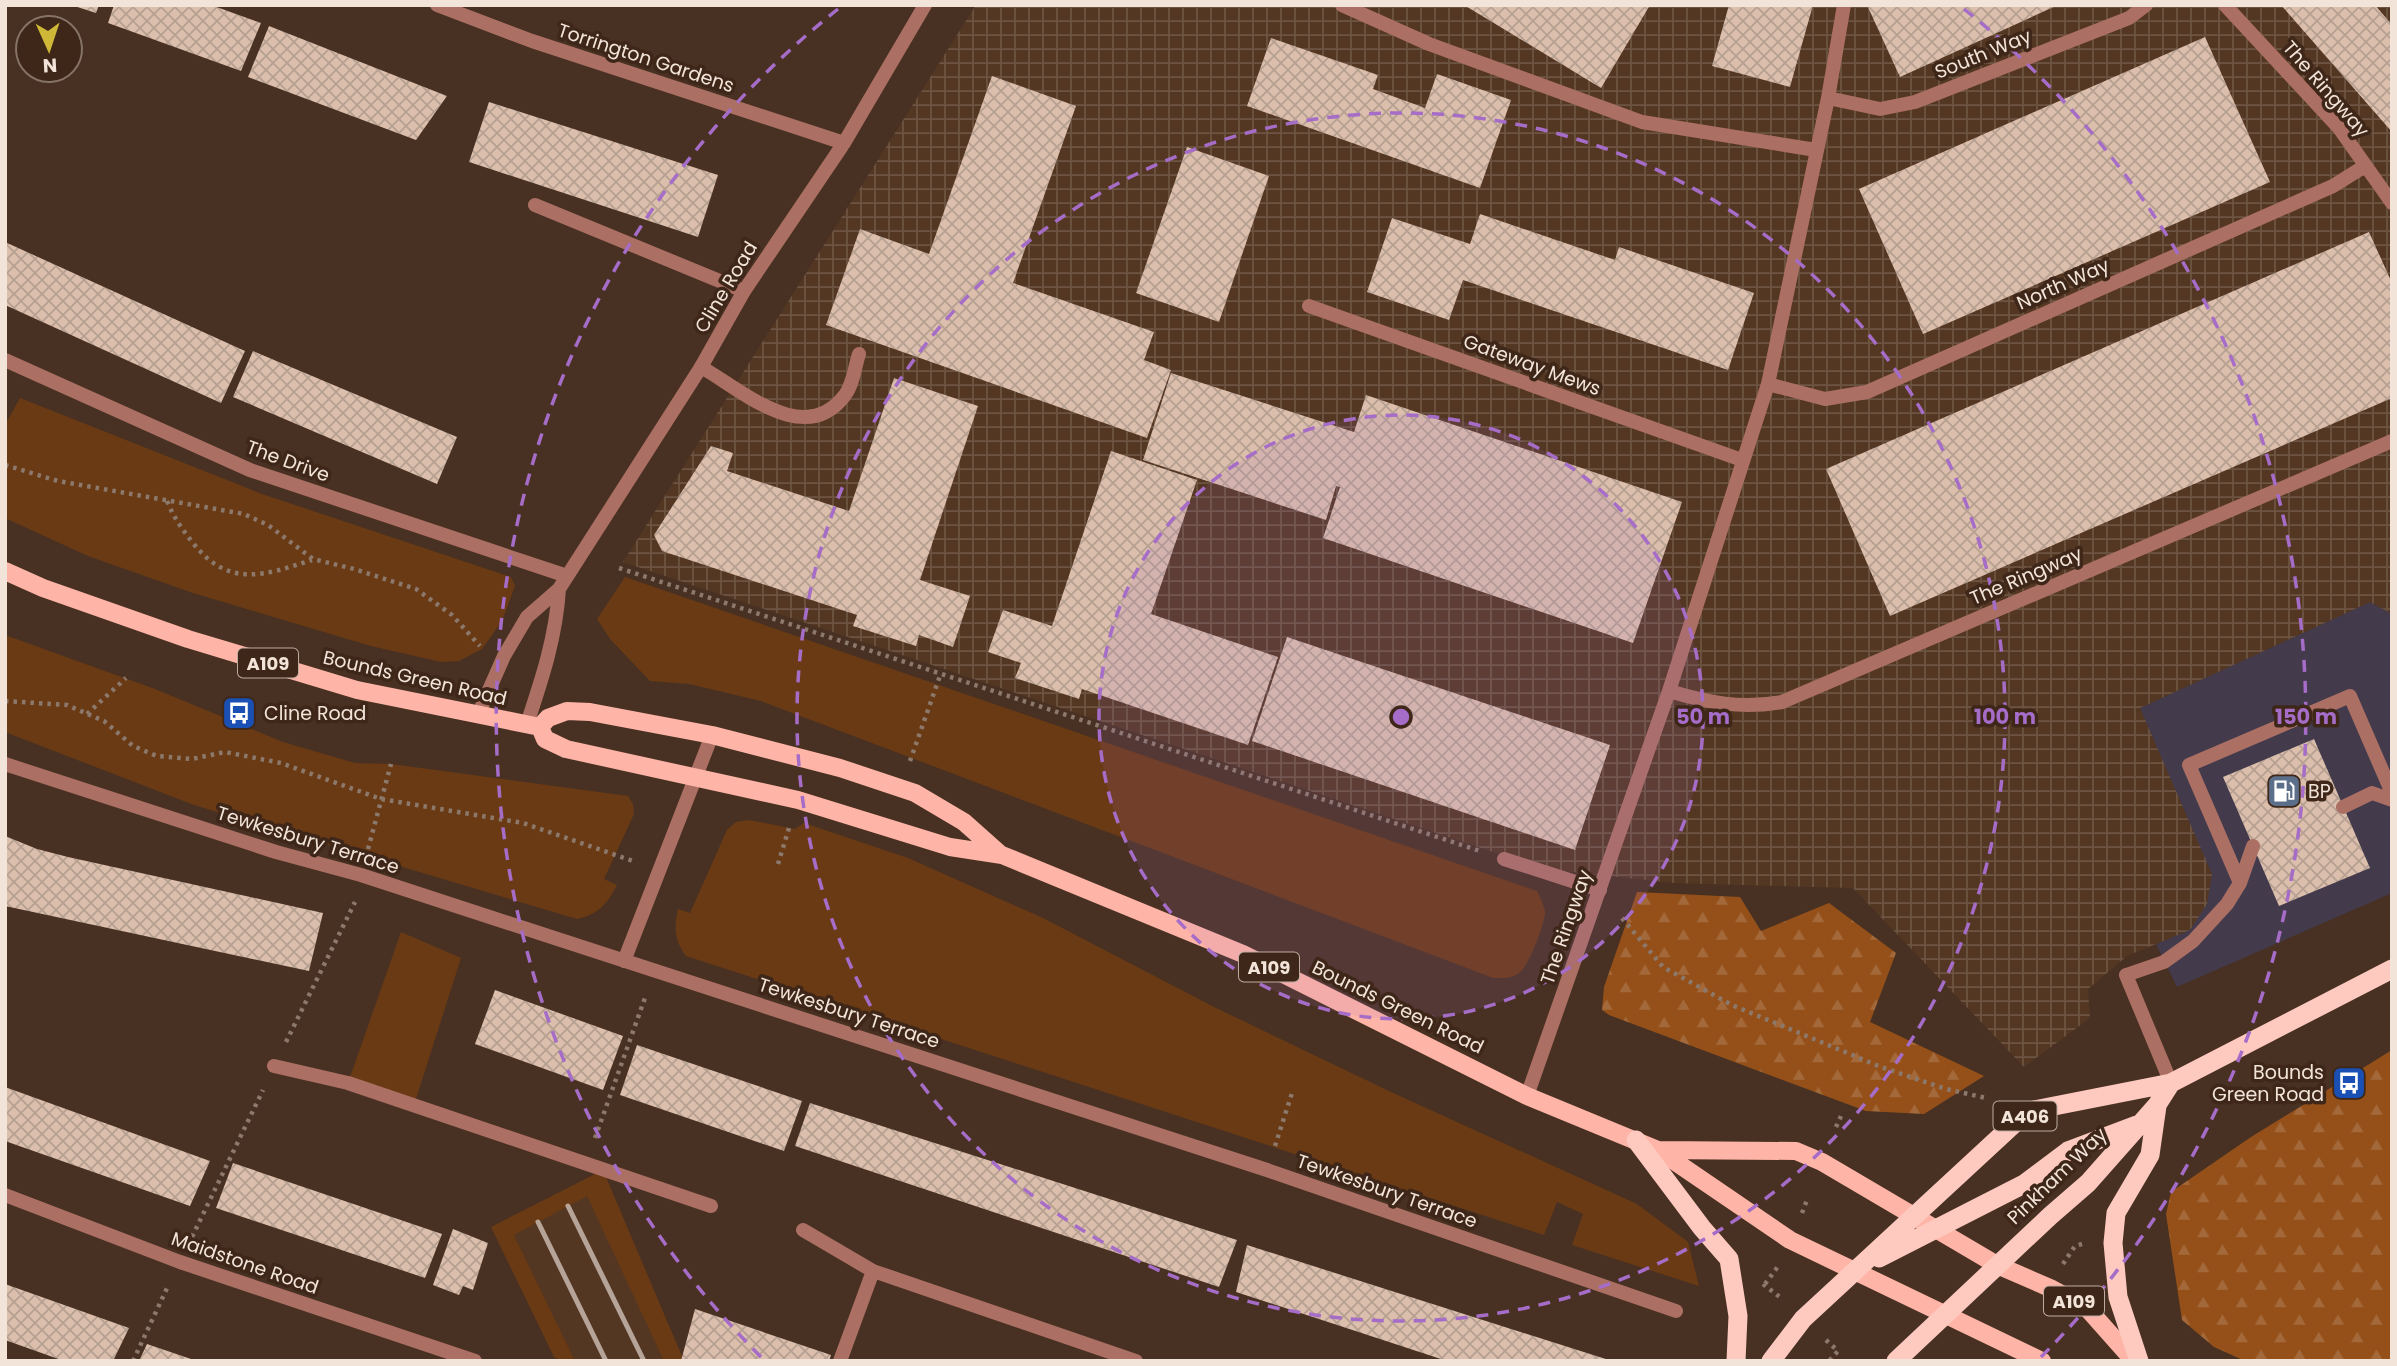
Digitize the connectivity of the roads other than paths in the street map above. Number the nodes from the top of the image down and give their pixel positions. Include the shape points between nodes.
1 (437, 5) edge
2 (925, 5) edge
3 (1342, 5) edge
4 (1844, 5) edge
5 (2146, 5) edge
6 (2225, 5) edge
7 (1828, 98) junction
8 (845, 143) junction
9 (1816, 150) junction
10 (2365, 166) junction
11 (2392, 203) edge
12 (535, 205) dead end
13 (744, 291) junction
14 (1309, 306) dead end
15 (859, 354) dead end
16 (5, 360) edge
17 (701, 367) junction
18 (1768, 384) junction
19 (2392, 441) edge
20 (1742, 460) junction
21 (5, 571) edge
22 (563, 582) junction
23 (1669, 691) junction
24 (478, 715) junction
25 (533, 726) junction
26 (712, 736) junction
27 (5, 764) edge
28 (698, 777) junction
29 (2392, 793) edge
30 (2392, 800) edge
31 (2343, 807) dead end
32 (2253, 846) dead end
33 (1002, 855) junction
34 (1504, 859) road end
35 (2240, 883) junction
36 (1600, 890) junction
37 (624, 961) junction
38 (2392, 969) edge
39 (274, 1066) road end
40 (2171, 1083) junction
41 (1527, 1096) junction
42 (2157, 1105) junction
43 (2141, 1124) junction
44 (1636, 1140) junction
45 (1658, 1150) junction
46 (5, 1195) edge
47 (711, 1206) dead end
48 (1914, 1216) junction
49 (1936, 1229) junction
50 (803, 1230) dead end
51 (1997, 1265) junction
52 (1856, 1270) junction
53 (873, 1271) junction
54 (1676, 1311) dead end
55 (1945, 1314) junction
56 (475, 1361) edge
57 (840, 1361) edge
58 (1136, 1361) edge
59 (1736, 1361) edge
60 (1771, 1361) edge
61 (1896, 1361) edge
62 (2042, 1361) edge
63 (2136, 1361) edge

1 - 8 street, Torrington Gardens via 532,41
2 - 8 street, Cline Road
3 - 9 street via 1429,44 1642,122
4 - 7 street, The Ringway
5 - 7 street, South Way via 2129,18 1914,102 1880,109
6 - 10 street, The Ringway via 2339,128
7 - 9 street, The Ringway
8 - 13 street, Cline Road
9 - 18 street, The Ringway
10 - 11 street, The Ringway
10 - 18 street, North Way via 2333,186 1867,392 1825,400
12 - 13 street
13 - 17 street, Cline Road
14 - 20 street, Gateway Mews
15 - 17 street via 847,394 816,417 791,417 765,406
16 - 22 street, The Drive via 250,470
17 - 22 street, Cline Road
18 - 20 street, The Ringway
19 - 23 street, The Ringway via 1782,702 1755,706 1706,702
20 - 23 street, The Ringway
21 - 24 main road, Bounds Green Road / A109 via 188,639 356,690
22 - 24 street, Cline Road via 527,617
22 - 25 street, Cline Road
23 - 36 street, The Ringway
24 - 25 main road, Bounds Green Road / A109
25 - 26 main road, Bounds Green Road / A109 via 567,711 590,712
25 - 28 main road, Bounds Green Road / A109 via 545,739 566,748
26 - 28 street
26 - 33 main road, Bounds Green Road / A109 via 840,768 915,793 964,822
27 - 37 street, Tewkesbury Terrace
28 - 33 main road, Bounds Green Road / A109 via 798,800 950,847
28 - 37 street
29 - 35 street via 2350,696 2189,765
30 - 31 street via 2372,793
32 - 35 street
33 - 41 main road, Bounds Green Road / A109 via 1243,954
34 - 36 street
35 - 40 street via 2193,941 2164,962 2126,975
36 - 41 street, The Ringway
37 - 54 street, Tewkesbury Terrace via 1267,1170
38 - 40 highway, Pinkham Way / A406
39 - 47 street via 348,1083
40 - 42 highway, Pinkham Way
40 - 48 highway, Pinkham Way / A406 via 2034,1110
41 - 44 main road, Bounds Green Road / A109
42 - 43 highway, Pinkham Way
42 - 63 highway via 2150,1155 2116,1213 2113,1243 2118,1297
43 - 49 highway via 2068,1151 2024,1184
43 - 51 highway, Pinkham Way via 2088,1183
44 - 45 main road, Bounds Green Road / A109
44 - 59 highway via 1730,1259 1738,1316
45 - 48 main road, Bounds Green Road / A109 via 1796,1151
45 - 52 main road, Bounds Green Road / A109 via 1790,1240
46 - 56 street, Maidstone Road via 180,1262
48 - 49 main road, Bounds Green Road / A109
48 - 52 highway, A406
49 - 51 main road, Bounds Green Road / A109
49 - 52 highway
50 - 53 street
51 - 55 highway, Pinkham Way
51 - 63 main road, A109 via 2087,1308
52 - 55 main road, A109
52 - 60 highway, A406 via 1803,1319
53 - 57 street
53 - 58 street
55 - 61 highway, Pinkham Way
55 - 62 main road, A109

